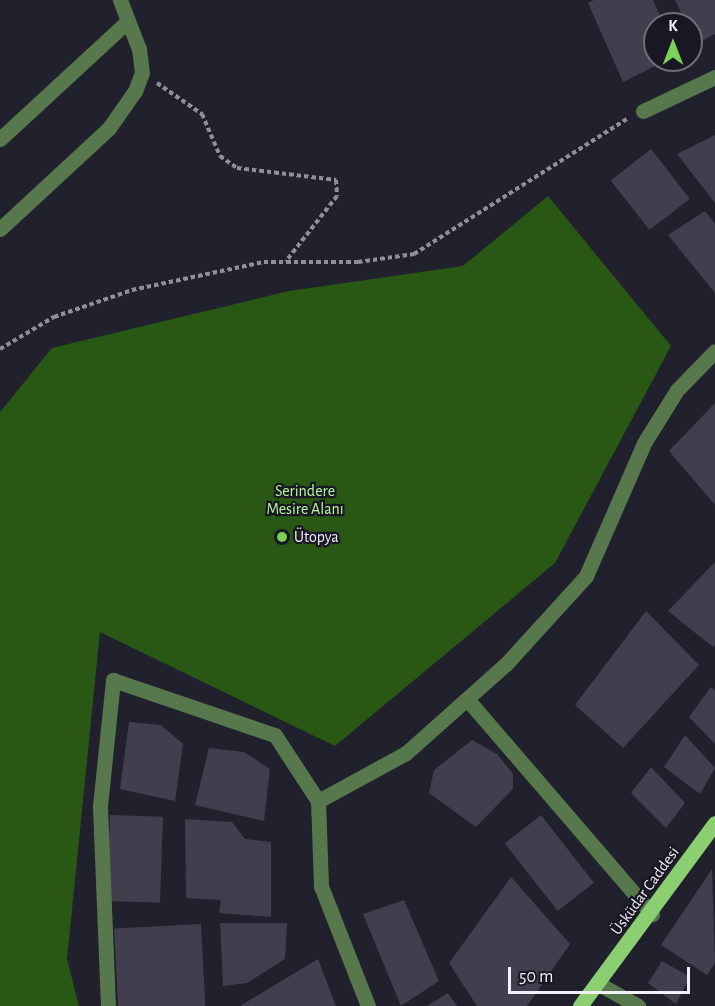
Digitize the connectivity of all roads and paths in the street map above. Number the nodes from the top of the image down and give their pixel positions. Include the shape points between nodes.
1 (120, 0) edge
2 (128, 21) junction
3 (142, 73) junction
4 (715, 77) edge
5 (643, 111) joint
6 (0, 139) edge
7 (0, 229) edge
8 (286, 262) junction
9 (0, 349) edge
10 (715, 351) edge
11 (467, 699) junction
12 (318, 801) junction
13 (715, 823) edge
14 (652, 914) junction
15 (599, 984) junction
16 (108, 1006) edge
17 (368, 1006) edge
18 (580, 1006) edge
19 (638, 1006) edge

1 - 2 street
2 - 3 street
2 - 6 street
3 - 7 street via 109,128
3 - 8 path via 202,114 220,156 237,168 336,180 337,196
4 - 5 street
5 - 8 path via 414,254 358,262
8 - 9 path via 132,290 54,317
10 - 11 street via 677,390 644,442 586,576
11 - 12 street via 406,753
11 - 14 street
12 - 16 street via 275,735 112,680 100,806
12 - 17 street via 321,886
13 - 14 main road, Üsküdar Caddesi
14 - 15 main road, Üsküdar Caddesi
15 - 18 main road, Üsküdar Caddesi
15 - 19 street

